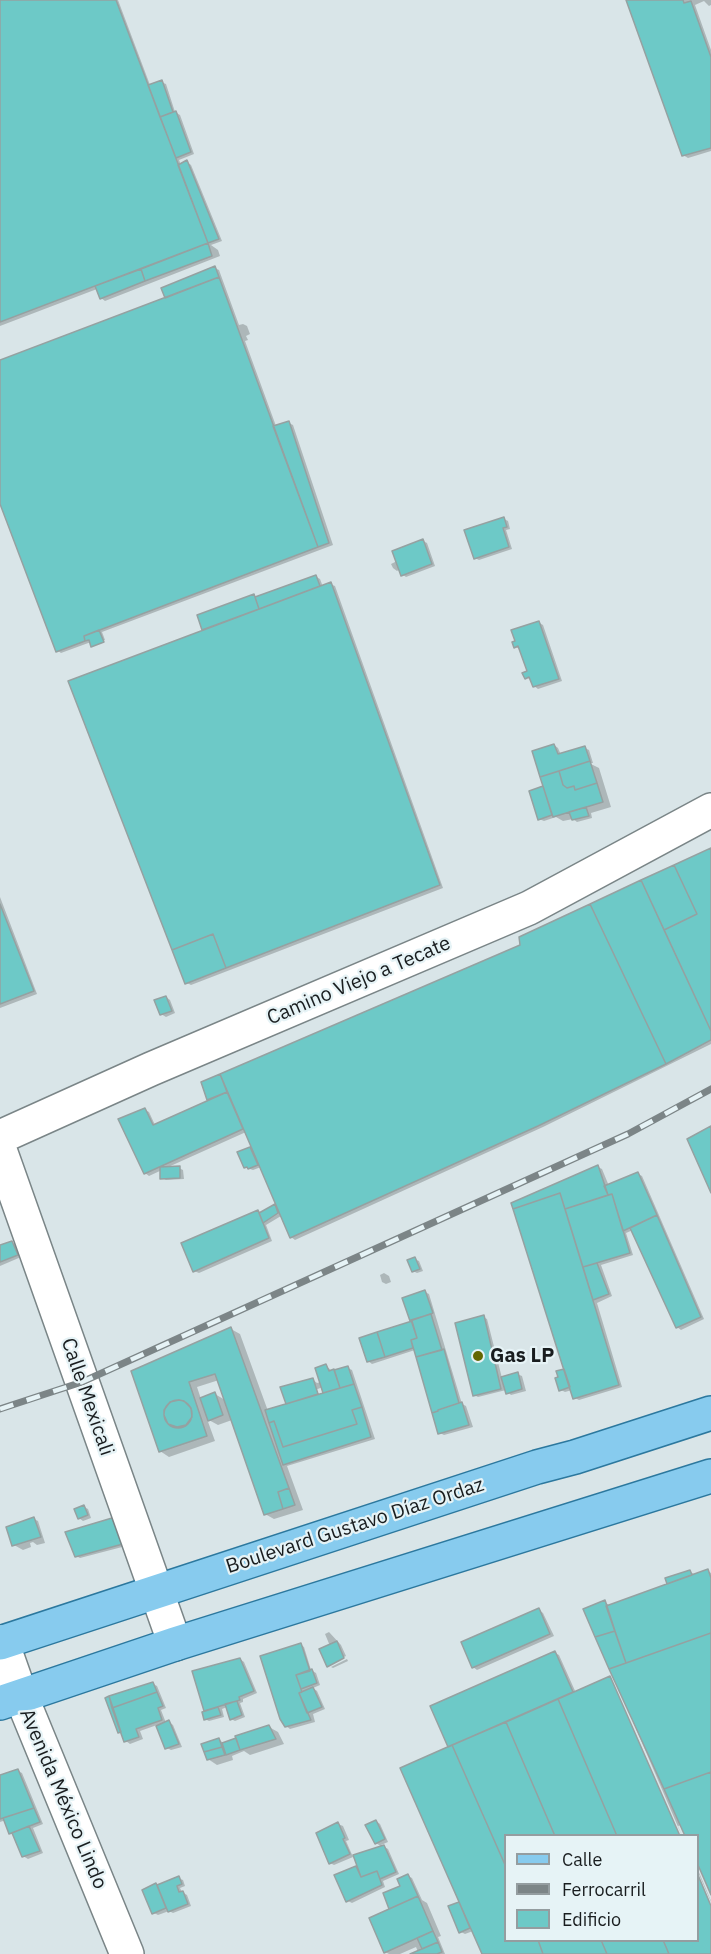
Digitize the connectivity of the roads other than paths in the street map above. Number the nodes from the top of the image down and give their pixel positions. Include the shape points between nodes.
1 (711, 810) edge
2 (0, 1137) edge
3 (0, 1150) edge
4 (711, 1413) edge
5 (711, 1476) edge
6 (155, 1590) junction
7 (1, 1642) edge
8 (175, 1644) junction
9 (10, 1699) edge
10 (127, 1954) edge

1 - 2 street, Camino Viejo a Tecate via 529,908
3 - 6 street, Calle Mexicali
4 - 6 main road, Boulevard Gustavo Díaz Ordaz
5 - 8 main road
6 - 7 main road, Boulevard Gustavo Díaz Ordaz
6 - 8 street, Calle Mexicali
7 - 9 street, Avenida México Lindo
8 - 9 main road
9 - 10 street, Avenida México Lindo

